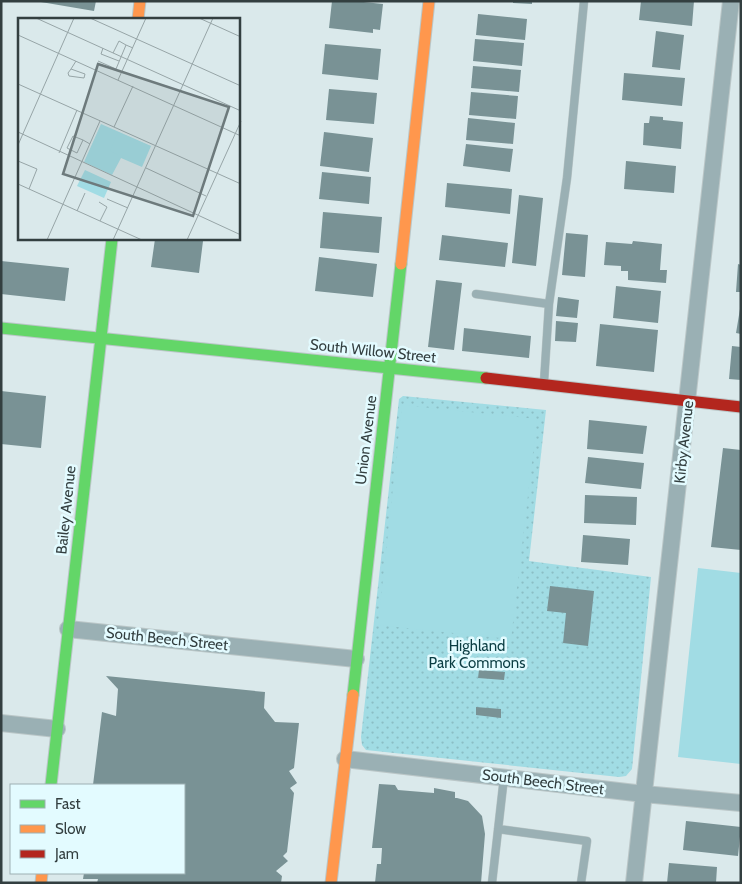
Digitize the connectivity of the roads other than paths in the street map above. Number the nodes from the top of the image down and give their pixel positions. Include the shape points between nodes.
1 (140, 1) edge
2 (429, 1) edge
3 (584, 1) edge
4 (731, 1) edge
5 (138, 18) edge
6 (112, 240) edge
7 (476, 294) dead end
8 (549, 304) junction
9 (1, 328) edge
10 (100, 337) junction
11 (390, 368) junction
12 (544, 384) junction
13 (688, 402) junction
14 (741, 407) edge
15 (68, 628) junction
16 (356, 660) junction
17 (1, 723) edge
18 (57, 729) junction
19 (345, 758) junction
20 (504, 777) junction
21 (51, 784) edge
22 (644, 794) junction
23 (741, 804) edge
24 (498, 829) junction
25 (330, 883) edge
26 (492, 883) edge
27 (580, 883) edge
28 (634, 883) edge

1 - 5 main road
2 - 11 main road, Union Avenue
3 - 8 lane via 567,178
4 - 13 street, Kirby Avenue
6 - 10 main road, Bailey Avenue
7 - 8 lane
8 - 12 lane
9 - 10 main road, South Willow Street
10 - 11 main road, South Willow Street
10 - 15 main road, Bailey Avenue
11 - 12 main road, South Willow Street
11 - 16 main road, Union Avenue
12 - 13 main road, South Willow Street
13 - 14 main road, South Willow Street
13 - 22 street, Kirby Avenue
15 - 16 street, South Beech Street
15 - 18 main road, Bailey Avenue
16 - 19 main road, Union Avenue
17 - 18 street
18 - 21 main road, Bailey Avenue
19 - 20 street, South Beech Street
19 - 25 main road, Union Avenue
20 - 22 street, South Beech Street
20 - 24 lane
22 - 23 street, South Beech Street
22 - 28 street, Kirby Avenue
24 - 26 lane
24 - 27 lane via 587,841

